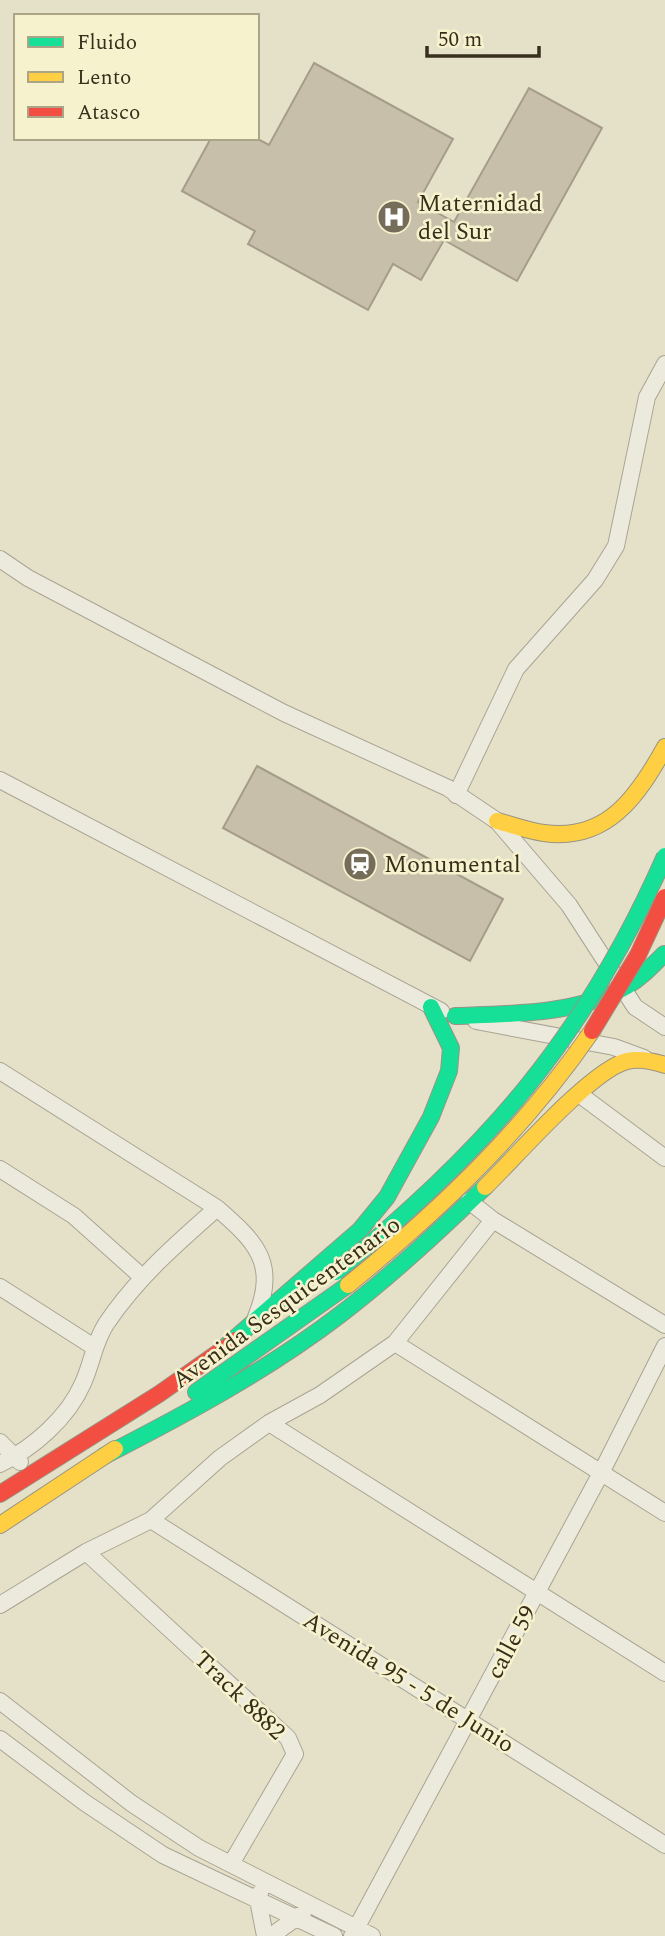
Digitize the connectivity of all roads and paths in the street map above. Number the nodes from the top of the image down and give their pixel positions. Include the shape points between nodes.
1 (665, 364) edge
2 (660, 383) edge
3 (0, 559) edge
4 (665, 747) edge
5 (0, 780) edge
6 (456, 795) junction
7 (497, 821) junction
8 (665, 856) edge
9 (665, 897) edge
10 (665, 955) edge
11 (621, 989) junction
12 (431, 1007) junction
13 (454, 1016) junction
14 (665, 1027) edge
15 (644, 1058) junction
16 (665, 1065) edge
17 (0, 1070) edge
18 (579, 1094) junction
19 (665, 1158) edge
20 (0, 1169) edge
21 (469, 1201) junction
22 (217, 1208) junction
23 (493, 1220) junction
24 (141, 1276) junction
25 (0, 1287) edge
26 (256, 1318) junction
27 (665, 1325) edge
28 (395, 1343) junction
29 (665, 1346) edge
30 (94, 1347) junction
31 (225, 1347) junction
32 (270, 1423) junction
33 (0, 1441) edge
34 (17, 1456) junction
35 (104, 1456) junction
36 (0, 1464) edge
37 (601, 1473) junction
38 (28, 1476) junction
39 (0, 1494) edge
40 (665, 1513) edge
41 (151, 1520) junction
42 (0, 1525) edge
43 (86, 1552) junction
44 (537, 1594) junction
45 (0, 1605) edge
46 (665, 1673) edge
47 (0, 1701) edge
48 (470, 1719) junction
49 (0, 1739) edge
50 (665, 1846) edge
51 (231, 1864) junction
52 (264, 1881) junction
53 (258, 1900) junction
54 (310, 1904) junction
55 (299, 1919) junction
56 (354, 1932) edge
57 (265, 1936) edge
58 (271, 1936) edge
59 (334, 1936) edge
60 (372, 1936) edge

1 - 2 street
2 - 6 street via 647,397 616,545 595,580 516,669
3 - 6 street via 284,713
4 - 7 main road via 640,791 612,822 587,831 550,834
5 - 12 street
6 - 7 street
7 - 11 street via 569,905
8 - 31 main road, Avenida Sesquicentenario, bridge via 632,932 543,1073 391,1230
9 - 35 main road, Avenida Sesquicentenario, bridge via 619,990 559,1080 457,1192 348,1285
10 - 11 main road
11 - 13 main road via 519,1012
11 - 14 street via 635,1007
12 - 13 street
12 - 26 main road via 451,1048 449,1070 431,1117 387,1197 360,1230
13 - 15 street via 614,1047
15 - 16 main road
15 - 18 main road via 618,1062
17 - 22 street
18 - 19 street
18 - 21 main road
20 - 24 street via 74,1216
21 - 23 street
21 - 35 main road via 329,1323 177,1418
22 - 24 street
22 - 26 street via 243,1231 266,1268
23 - 27 street
23 - 28 street
24 - 30 street
25 - 30 street
26 - 31 main road
28 - 32 street
28 - 37 street
29 - 37 street, calle 59
30 - 34 street via 73,1402
31 - 38 main road, Avenida Sesquicentenario
32 - 41 street via 220,1458
32 - 44 street
33 - 34 street
34 - 36 street
34 - 38 street
35 - 42 main road, Avenida Sesquicentenario
37 - 40 street
37 - 44 street, calle 59
38 - 39 main road, Avenida Sesquicentenario
41 - 43 street
41 - 48 street, Avenida 95 - 5 de Junio
43 - 45 street
43 - 51 street, Track 8882 via 288,1738 295,1755
44 - 46 street
44 - 48 street, calle 59
47 - 51 street via 131,1803
48 - 50 street, Avenida 95 - 5 de Junio
48 - 56 street, calle 59
49 - 53 street via 163,1855
51 - 52 street
52 - 53 street
52 - 54 street
53 - 55 street
53 - 57 street
54 - 55 street
54 - 56 street
55 - 58 street
55 - 59 street
56 - 60 street

